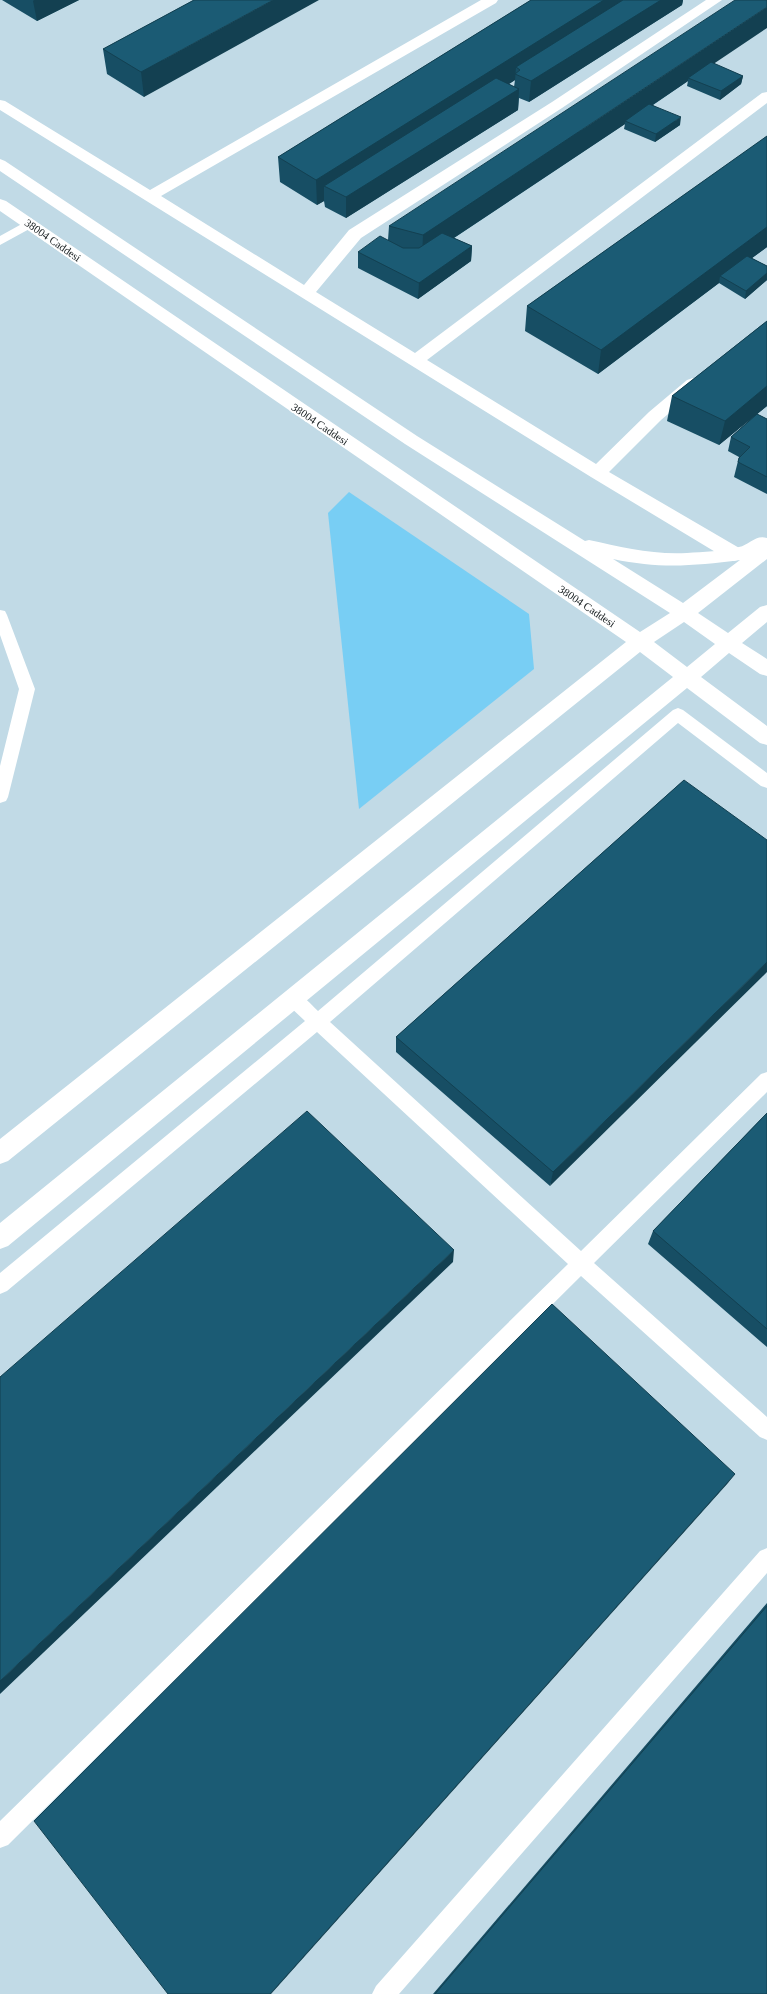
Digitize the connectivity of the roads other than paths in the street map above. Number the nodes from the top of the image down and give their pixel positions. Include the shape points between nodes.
1 (491, 0) edge
2 (715, 0) edge
3 (767, 96) edge
4 (0, 104) edge
5 (0, 164) edge
6 (150, 196) junction
7 (0, 204) edge
8 (46, 216) junction
9 (0, 241) edge
10 (306, 293) junction
11 (416, 360) junction
12 (708, 372) edge
13 (597, 473) junction
14 (767, 540) edge
15 (571, 542) junction
16 (767, 549) edge
17 (734, 554) junction
18 (767, 612) edge
19 (684, 613) junction
20 (0, 615) edge
21 (640, 642) junction
22 (729, 643) junction
23 (767, 669) edge
24 (687, 677) junction
25 (767, 737) edge
26 (767, 782) edge
27 (0, 796) edge
28 (293, 999) junction
29 (317, 1022) junction
30 (767, 1080) edge
31 (0, 1153) edge
32 (0, 1238) edge
33 (580, 1263) junction
34 (0, 1285) edge
35 (767, 1430) edge
36 (767, 1558) edge
37 (0, 1837) edge
38 (384, 1994) edge

1 - 6 street
2 - 10 street via 355,234
3 - 11 street
4 - 6 street
5 - 8 street, 38004 Caddesi
6 - 10 street
7 - 8 street, 38004 Caddesi
8 - 9 lane
8 - 15 street, 38004 Caddesi via 411,440
8 - 21 street, 38004 Caddesi
10 - 11 street
11 - 13 street
12 - 13 street via 655,416
13 - 17 street
14 - 17 street via 744,553
15 - 17 street via 639,558 686,560
15 - 19 street, 38004 Caddesi
16 - 19 street
18 - 22 street
19 - 21 street
19 - 22 street, 38004 Caddesi
20 - 27 lane via 27,688
21 - 24 street, 38004 Caddesi
21 - 31 street
22 - 23 street, 38004 Caddesi
22 - 24 street
24 - 25 street, 38004 Caddesi
24 - 28 street
26 - 29 lane via 678,714
28 - 29 lane
28 - 32 street
29 - 33 lane
29 - 34 lane
30 - 33 lane
33 - 35 lane
33 - 37 lane
36 - 38 lane

